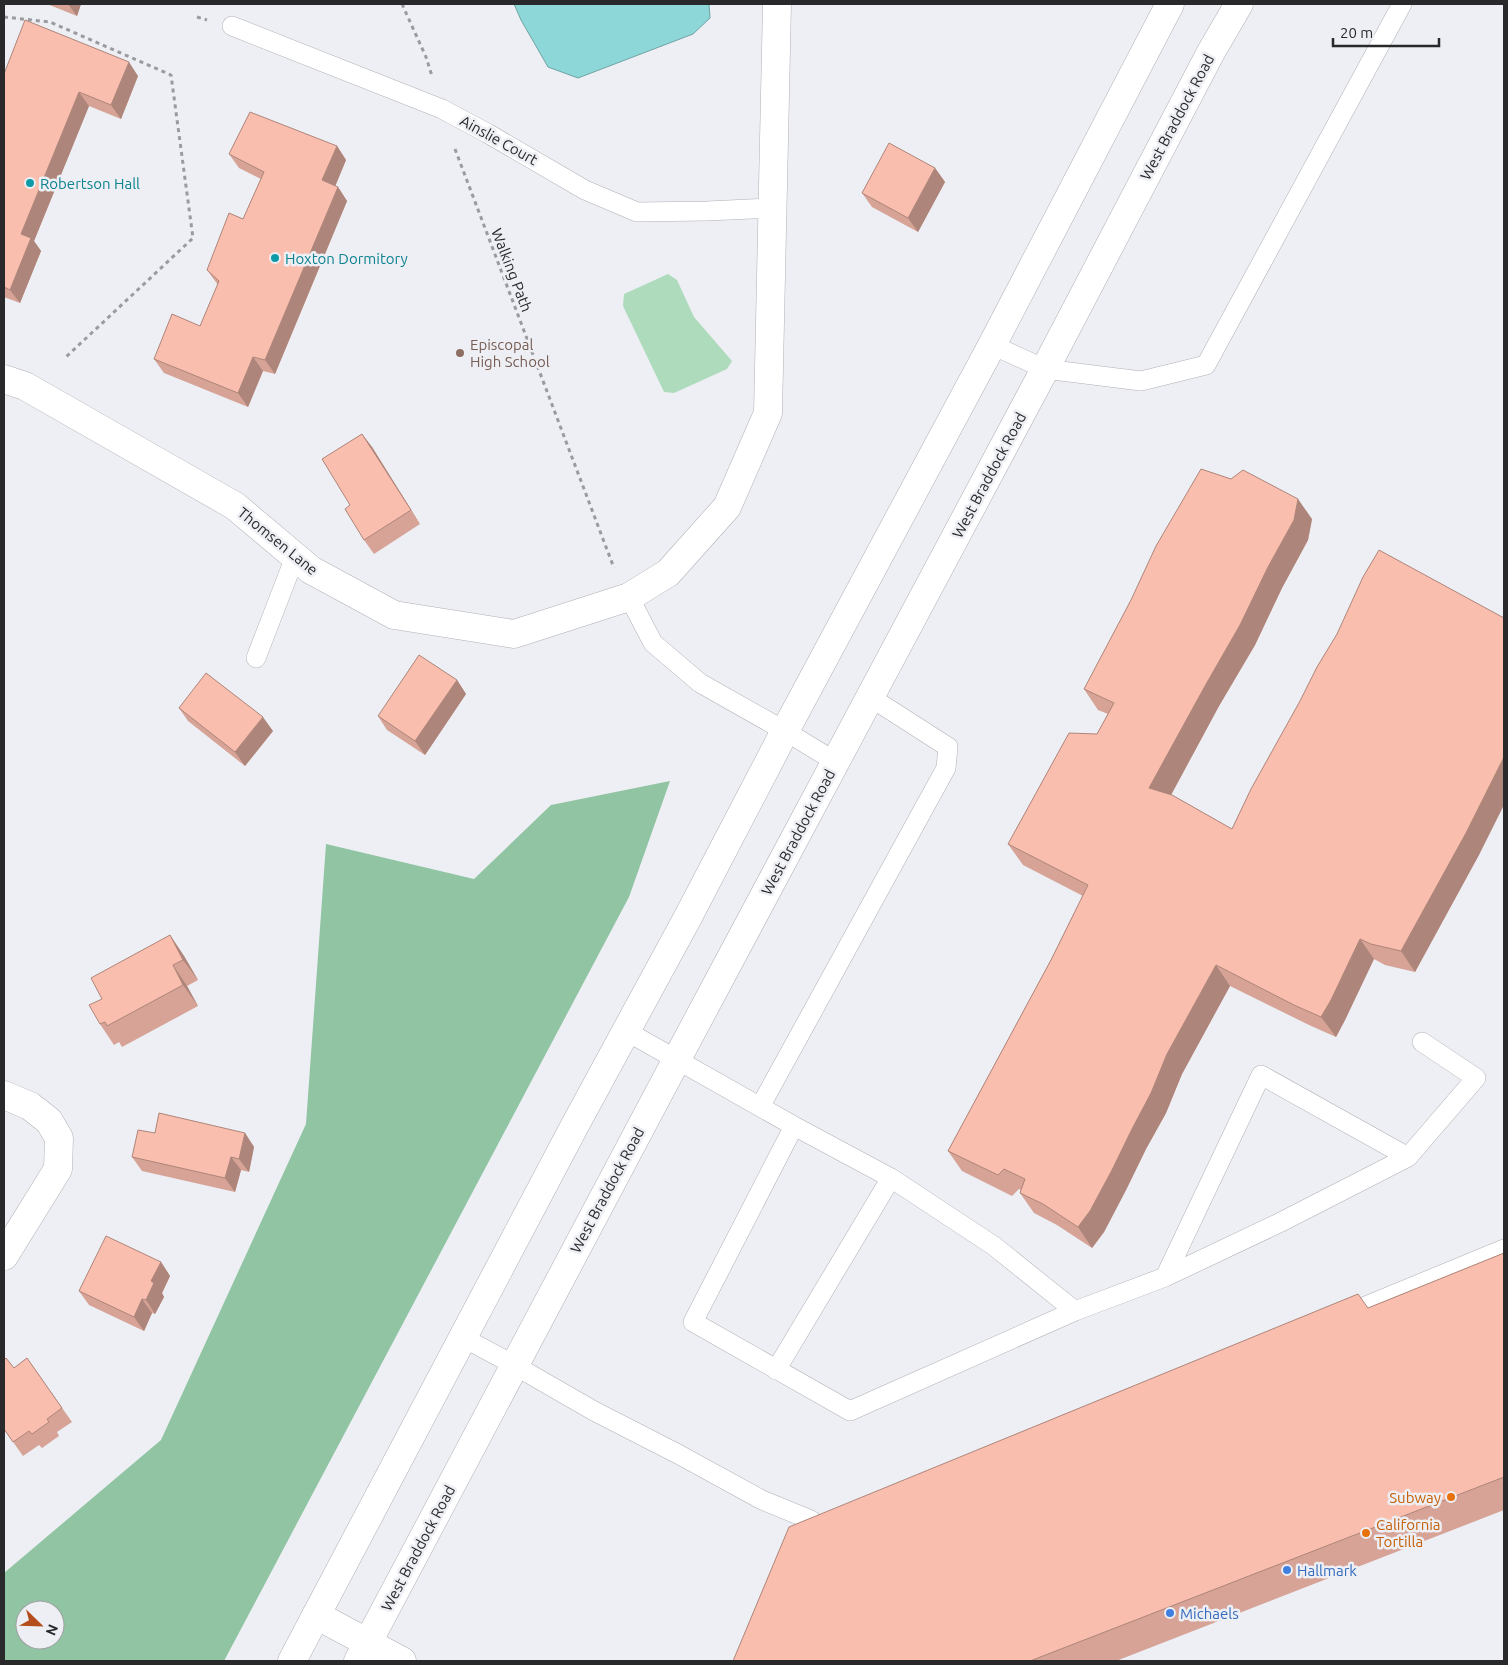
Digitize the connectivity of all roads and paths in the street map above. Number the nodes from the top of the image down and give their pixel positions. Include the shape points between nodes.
1 (402, 4) edge
2 (777, 4) edge
3 (1170, 4) edge
4 (1239, 4) edge
5 (1402, 4) edge
6 (4, 17) edge
7 (232, 26) dead end
8 (442, 108) junction
9 (772, 208) junction
10 (992, 344) junction
11 (64, 356) dead end
12 (1045, 369) junction
13 (4, 379) edge
14 (295, 558) junction
15 (629, 597) junction
16 (256, 658) dead end
17 (870, 697) junction
18 (785, 731) junction
19 (836, 762) junction
20 (626, 1030) junction
21 (1422, 1042) dead end
22 (676, 1059) junction
23 (4, 1095) edge
24 (760, 1107) junction
25 (794, 1126) junction
26 (1408, 1157) junction
27 (891, 1178) junction
28 (1504, 1249) edge
29 (4, 1256) edge
30 (1165, 1277) junction
31 (1075, 1311) junction
32 (1329, 1322) edge
33 (462, 1337) junction
34 (514, 1365) junction
35 (776, 1370) junction
36 (812, 1520) junction
37 (830, 1520) edge
38 (794, 1553) edge
39 (316, 1615) junction
40 (363, 1652) edge
41 (292, 1661) edge
42 (402, 1661) edge

1 - 8 path, Walking Path via 426,57
2 - 9 main road, Thomsen Lane
3 - 10 main road
4 - 12 main road, West Braddock Road
5 - 12 lane via 1206,365 1141,381
6 - 11 path via 50,22 171,75 193,238
7 - 8 lane, Ainslie Court
8 - 9 lane, Ainslie Court via 585,190 637,212
8 - 15 path, Walking Path via 458,159 610,562
9 - 15 main road, Thomsen Lane via 768,413 727,507 668,573
10 - 12 lane
10 - 18 main road
12 - 17 main road, West Braddock Road
13 - 14 main road, Thomsen Lane via 24,386 235,506
14 - 15 main road, Thomsen Lane via 394,615 514,634
14 - 16 lane
15 - 18 lane via 653,643 700,683
17 - 19 main road, West Braddock Road
17 - 24 lane via 948,747 946,768
18 - 19 lane
18 - 20 main road
19 - 22 main road, West Braddock Road
20 - 22 lane
20 - 33 main road
21 - 26 lane via 1476,1078
22 - 24 lane
22 - 34 main road, West Braddock Road
23 - 29 main road via 30,1106 49,1121 59,1138 58,1169
24 - 25 lane
25 - 27 lane
25 - 35 lane via 693,1322
26 - 30 lane
26 - 30 lane via 1261,1076
27 - 31 lane via 994,1246
27 - 35 lane
28 - 32 lane
30 - 31 lane
31 - 35 lane via 850,1411
33 - 34 lane
33 - 39 main road
34 - 36 lane via 762,1500
34 - 40 main road, West Braddock Road
36 - 37 lane
36 - 38 lane
39 - 40 main road
39 - 41 main road
40 - 42 main road

